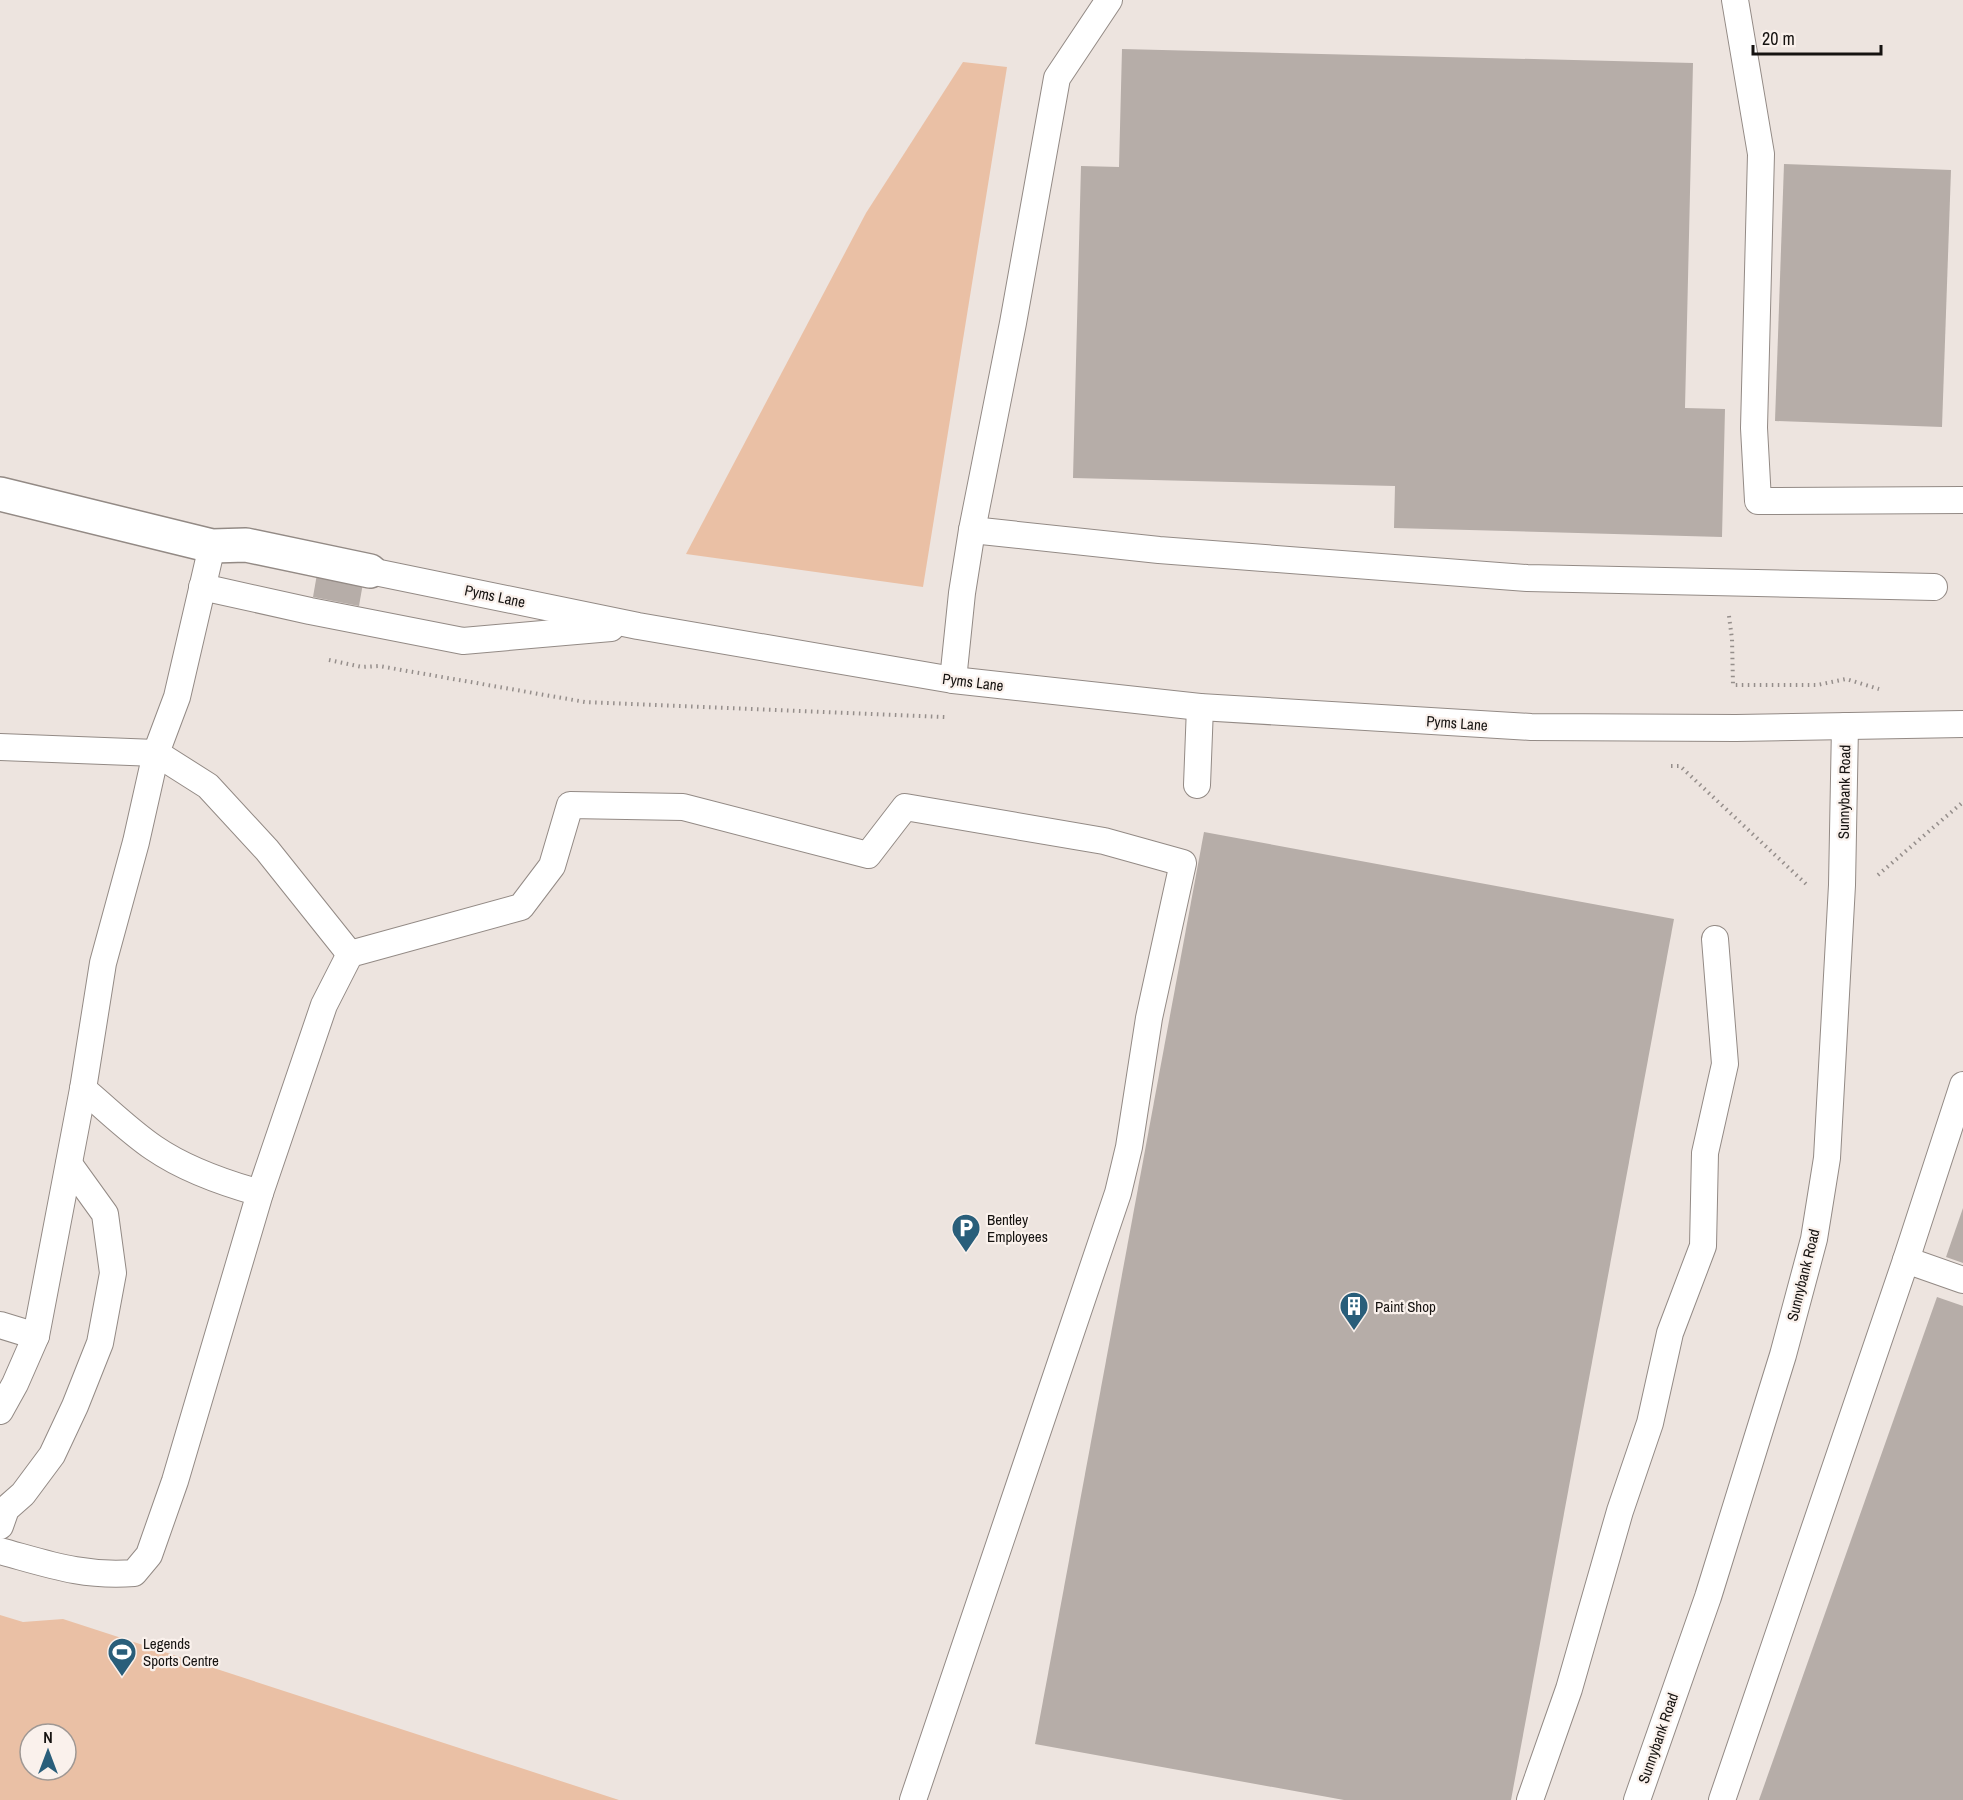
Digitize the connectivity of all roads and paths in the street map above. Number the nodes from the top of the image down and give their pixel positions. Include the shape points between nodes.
1 (1109, 0) edge
2 (1736, 0) edge
3 (0, 494) edge
4 (1963, 500) edge
5 (972, 530) junction
6 (212, 546) junction
7 (370, 571) joint
8 (1725, 582) junction
9 (202, 587) junction
10 (1934, 587) dead end
11 (638, 626) junction
12 (953, 680) junction
13 (1889, 688) dead end
14 (1200, 706) junction
15 (1963, 724) edge
16 (1845, 726) junction
17 (0, 747) edge
18 (156, 753) junction
19 (1197, 785) dead end
20 (1715, 939) dead end
21 (350, 954) junction
22 (1963, 1085) edge
23 (83, 1089) junction
24 (69, 1164) junction
25 (260, 1193) junction
26 (1906, 1260) junction
27 (1963, 1280) edge
28 (0, 1325) edge
29 (36, 1336) junction
30 (0, 1411) edge
31 (0, 1526) edge
32 (0, 1551) edge
33 (1533, 1789) edge
34 (913, 1800) edge
35 (1637, 1800) edge
36 (1722, 1800) edge

1 - 5 lane via 1058,78
2 - 4 lane via 1761,154 1754,428 1758,501
3 - 6 street, Pyms Lane
5 - 8 lane via 1159,550 1527,578
5 - 12 lane
6 - 7 street, Pyms Lane via 246,545
6 - 9 lane
7 - 11 lane, Pyms Lane
8 - 10 lane
8 - 13 path via 1733,685 1816,685 1846,679 1879,689
9 - 11 lane via 463,641
9 - 18 lane via 177,697
11 - 12 lane, Pyms Lane
12 - 14 lane, Pyms Lane
14 - 16 lane, Pyms Lane via 1531,727
14 - 19 lane
15 - 16 lane, Pyms Lane
16 - 35 lane, Sunnybank Road via 1842,885 1828,1147 1814,1239 1783,1355 1708,1597
17 - 18 lane
18 - 21 lane via 208,786 267,850
18 - 23 lane via 103,963
20 - 33 lane via 1725,1064 1705,1153 1703,1246 1670,1333 1650,1423 1620,1511 1569,1689
21 - 25 lane via 324,1005
21 - 34 lane via 520,907 552,866 570,805 683,807 868,855 904,807 1104,841 1183,863 1149,1018 1131,1137 1118,1193
22 - 26 lane
23 - 24 lane
23 - 25 lane via 154,1148 192,1169
24 - 29 lane
24 - 31 lane via 105,1214 113,1273 100,1343 52,1455 23,1494 6,1509
25 - 32 lane via 149,1556 134,1573 107,1575 69,1570
26 - 27 lane
26 - 36 lane
28 - 29 lane
29 - 30 lane

